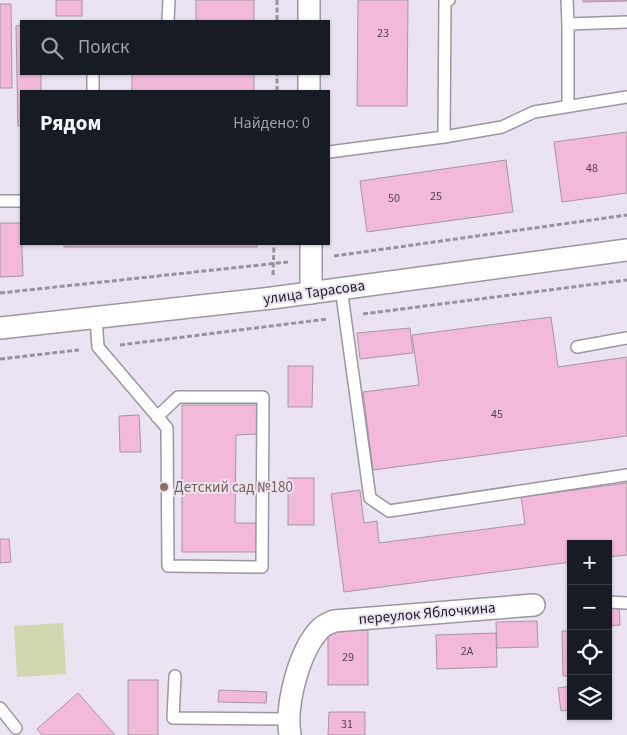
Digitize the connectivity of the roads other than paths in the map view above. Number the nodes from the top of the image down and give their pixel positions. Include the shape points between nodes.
1 (169, 0) edge
2 (309, 0) edge
3 (449, 0) edge
4 (568, 0) edge
5 (168, 20) edge
6 (309, 20) edge
7 (627, 22) edge
8 (568, 24) junction
9 (93, 75) edge
10 (309, 75) edge
11 (93, 90) edge
12 (310, 90) edge
13 (627, 97) edge
14 (568, 105) junction
15 (444, 137) junction
16 (330, 152) edge
17 (0, 201) edge
18 (20, 201) edge
19 (311, 245) edge
20 (627, 250) edge
21 (342, 288) junction
22 (311, 293) junction
23 (96, 318) junction
24 (0, 328) edge
25 (627, 338) edge
26 (577, 347) dead end
27 (157, 416) junction
28 (627, 474) edge
29 (612, 602) edge
30 (627, 603) edge
31 (534, 605) dead end
32 (175, 676) dead end
33 (0, 708) edge
34 (288, 727) edge
35 (16, 728) dead end

1 - 5 lane
2 - 6 street
3 - 15 lane via 445,0
4 - 8 lane
7 - 8 lane
8 - 14 lane
9 - 11 lane
10 - 12 street
13 - 14 lane
14 - 15 lane via 534,112 502,127
15 - 16 lane
17 - 18 lane
19 - 22 street
20 - 21 street, улица Тарасова
21 - 22 street, улица Тарасова
21 - 28 lane via 370,498 389,511
22 - 23 street, улица Тарасова
23 - 24 street, улица Тарасова
23 - 27 lane via 98,347
25 - 26 lane
27 - 27 lane via 178,397 263,397 262,567 168,566 167,428
29 - 30 lane
31 - 34 street, переулок Яблочкина via 334,621 321,627 306,650
32 - 34 lane via 173,718
33 - 35 lane

